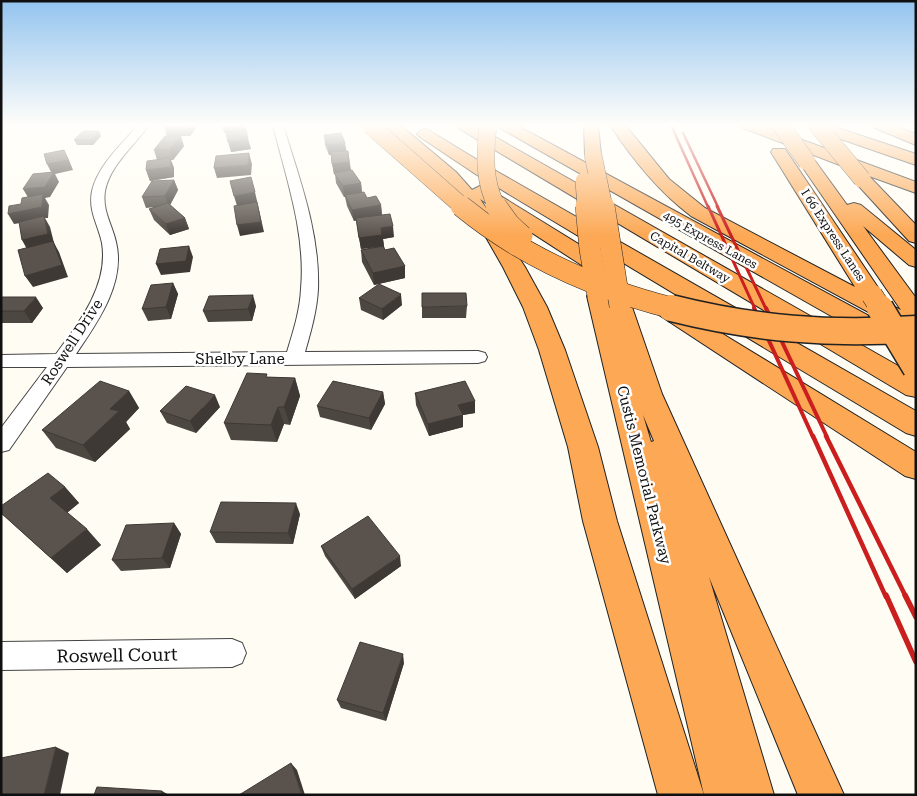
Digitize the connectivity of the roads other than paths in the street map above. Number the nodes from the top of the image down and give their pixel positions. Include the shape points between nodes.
1 (113, 162) edge
2 (288, 162) edge
3 (413, 162) edge
4 (434, 162) edge
5 (437, 162) edge
6 (468, 162) edge
7 (485, 162) edge
8 (528, 162) edge
9 (572, 162) edge
10 (591, 162) edge
11 (644, 162) edge
12 (786, 162) edge
13 (807, 162) edge
14 (847, 162) edge
15 (847, 162) edge
16 (877, 162) edge
17 (811, 168) junction
18 (916, 175) edge
19 (916, 188) edge
20 (916, 237) edge
21 (916, 261) edge
22 (872, 295) junction
23 (605, 296) junction
24 (916, 315) edge
25 (916, 329) edge
26 (916, 353) edge
27 (478, 357) dead end
28 (294, 359) junction
29 (1, 360) edge
30 (62, 360) junction
31 (916, 360) edge
32 (916, 368) edge
33 (916, 388) edge
34 (648, 394) junction
35 (916, 425) edge
36 (1, 444) edge
37 (916, 467) edge
38 (232, 653) dead end
39 (1, 656) edge
40 (680, 795) edge
41 (727, 795) edge
42 (751, 795) edge
43 (821, 795) edge

1 - 30 street, Roswell Drive via 99,189 97,207 109,243 106,287 87,324
2 - 28 street via 308,239 310,280 307,314
3 - 23 highway, bridge via 498,233
4 - 40 highway via 479,209 514,267 552,350 580,438 600,521
5 - 37 highway
6 - 35 highway
7 - 23 highway, bridge via 487,185 501,215 533,245
8 - 33 highway, Capital Beltway
9 - 26 highway, 495 Express Lanes
10 - 23 highway, bridge via 607,222
11 - 25 highway via 676,197 698,212
12 - 22 highway, I 66 Express Lanes
13 - 17 highway, bridge
14 - 19 highway
15 - 20 highway, bridge
16 - 18 highway
17 - 21 highway via 870,224
17 - 24 highway
22 - 31 highway, bridge
22 - 32 highway, bridge
23 - 25 highway, bridge via 752,325 829,332
23 - 34 highway
23 - 41 highway, Custis Memorial Parkway
27 - 28 street, Shelby Lane
28 - 30 street, Shelby Lane
29 - 30 street, Shelby Lane
30 - 36 street, Roswell Drive
34 - 42 highway via 657,451
34 - 43 highway
38 - 39 street, Roswell Court

